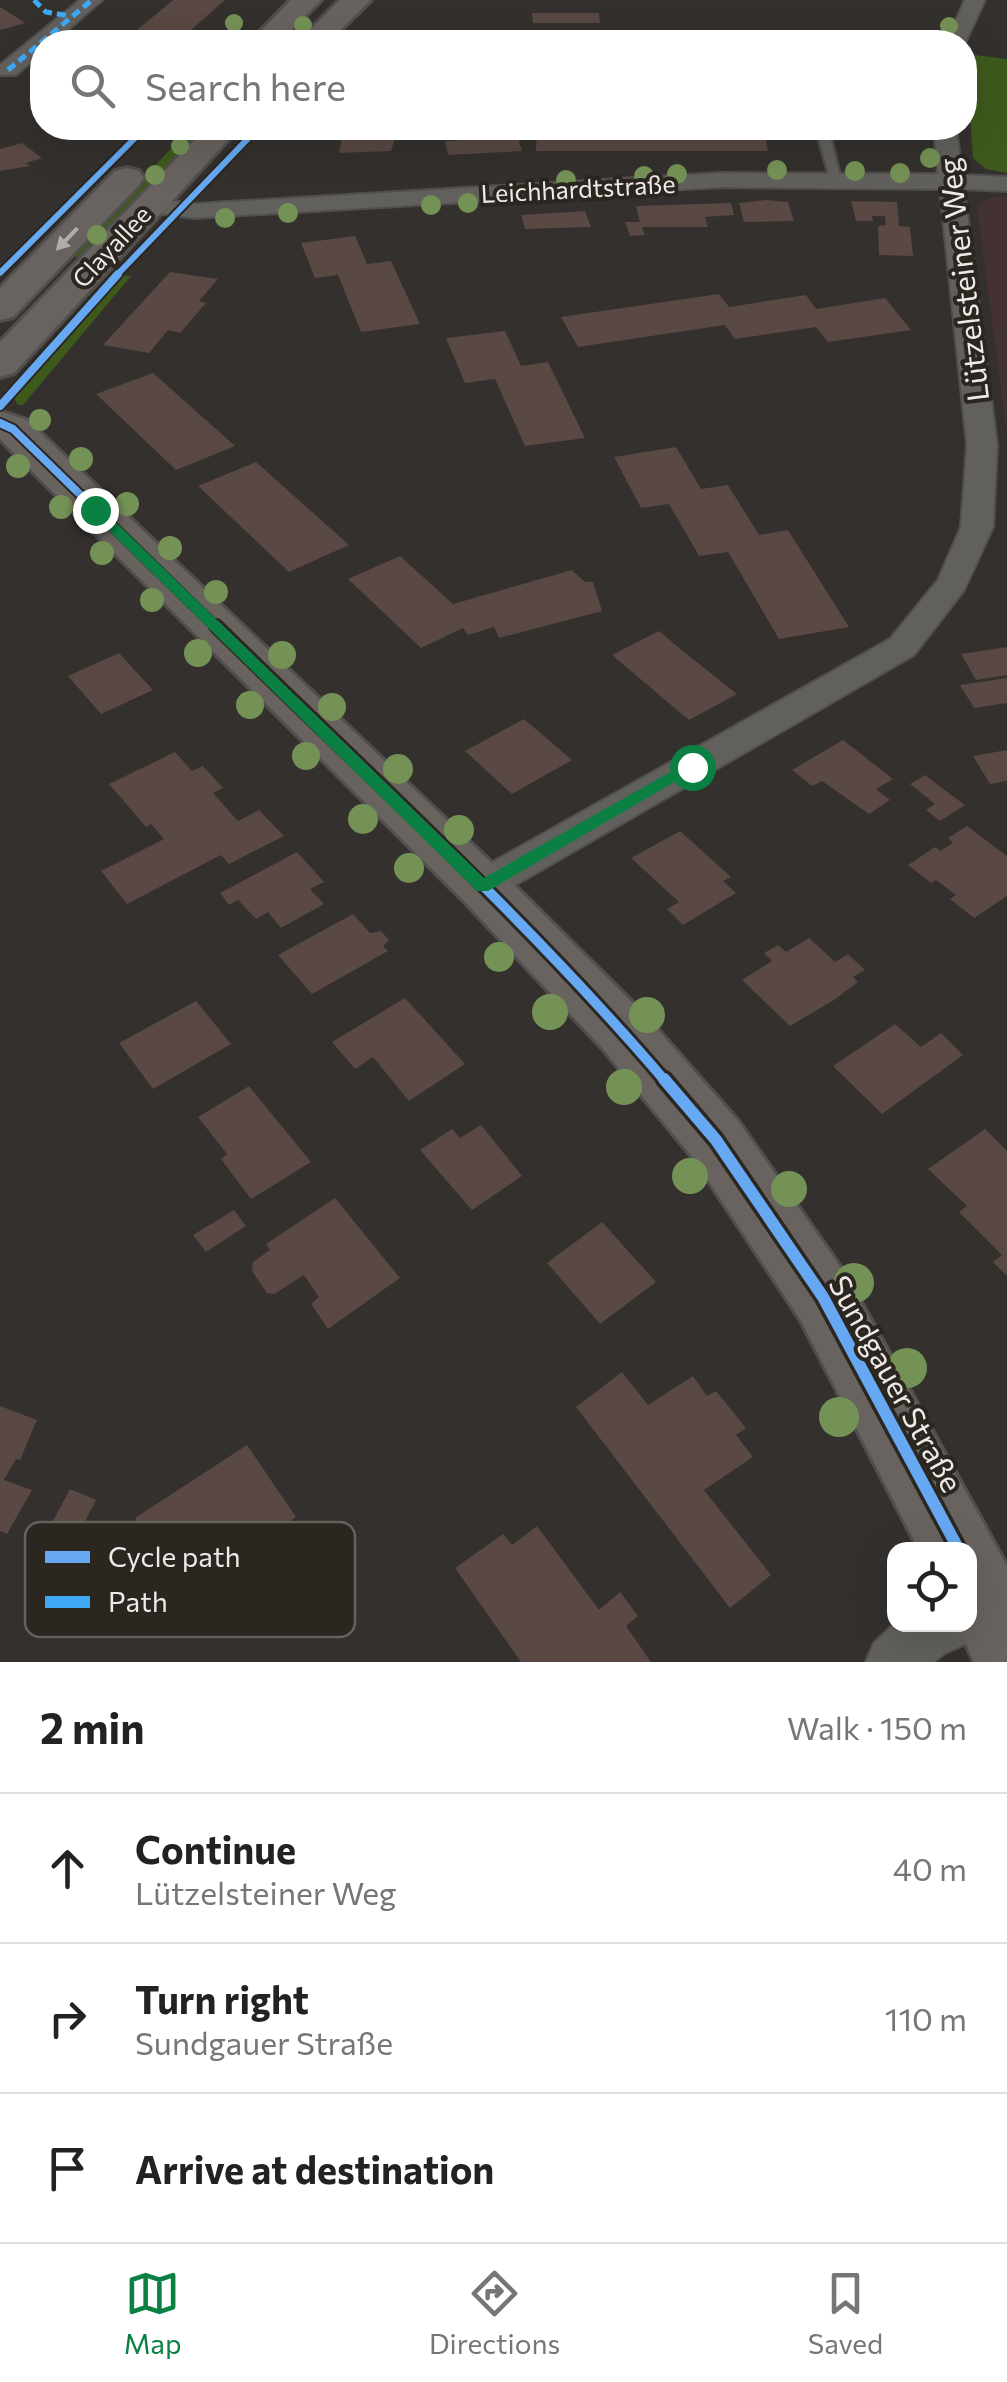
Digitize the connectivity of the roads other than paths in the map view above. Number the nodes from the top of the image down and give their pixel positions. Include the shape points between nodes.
1 (34, 0) edge
2 (92, 0) edge
3 (307, 0) edge
4 (357, 0) edge
5 (976, 0) edge
6 (70, 16) junction
7 (54, 30) edge
8 (276, 30) edge
9 (325, 30) edge
10 (962, 30) edge
11 (30, 51) edge
12 (8, 70) dead end
13 (167, 140) edge
14 (212, 140) edge
15 (825, 140) edge
16 (946, 140) edge
17 (836, 178) junction
18 (949, 181) junction
19 (1007, 184) edge
20 (150, 205) junction
21 (23, 297) edge
22 (0, 365) edge
23 (0, 423) edge
24 (482, 886) junction
25 (944, 1542) edge
26 (926, 1632) edge
27 (893, 1662) edge

1 - 6 street via 46,12
2 - 6 street
3 - 8 street
4 - 9 street
5 - 10 street
6 - 7 street
11 - 12 street
13 -> 21 street, Clayallee
14 - 20 street, Clayallee
15 - 17 lane
16 - 18 street, Lützelsteiner Weg
17 - 18 street, Leichhardtstraße
17 - 20 street, Leichhardtstraße via 194,211
18 - 19 street, Leichhardtstraße
18 - 24 street, Lützelsteiner Weg via 982,445 977,527 953,583 902,647
20 - 21 street, Clayallee
21 - 22 street, Clayallee
23 - 24 street, Sundgauer Straße
24 - 25 street, Sundgauer Straße via 624,1032 716,1140 823,1297
26 - 27 street

